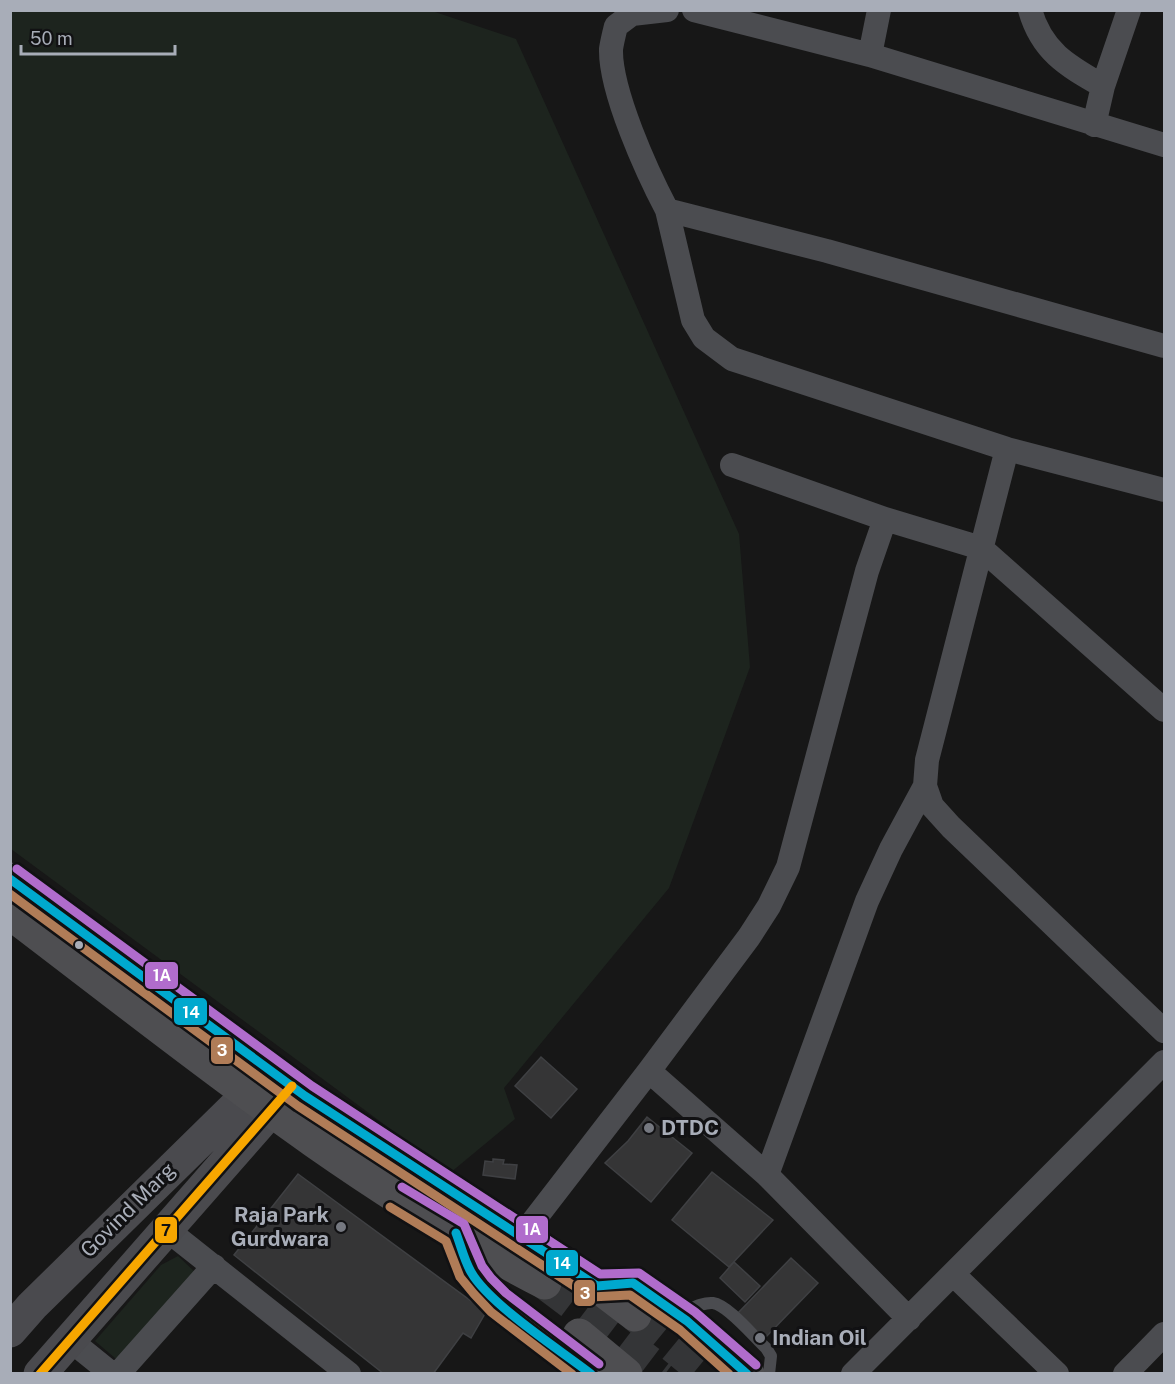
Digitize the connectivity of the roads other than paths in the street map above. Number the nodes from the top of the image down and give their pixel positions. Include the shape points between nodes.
1 (667, 10) edge
2 (694, 10) edge
3 (879, 10) edge
4 (1030, 10) edge
5 (1129, 10) edge
6 (870, 55) junction
7 (1103, 86) junction
8 (1094, 125) junction
9 (1164, 145) edge
10 (667, 210) junction
11 (1164, 346) edge
12 (1007, 448) junction
13 (732, 465) dead end
14 (1164, 490) edge
15 (885, 519) junction
16 (981, 548) junction
17 (1164, 710) edge
18 (925, 786) junction
19 (10, 879) edge
20 (10, 914) edge
21 (1164, 1031) edge
22 (1164, 1062) edge
23 (649, 1071) junction
24 (270, 1090) junction
25 (766, 1176) junction
26 (166, 1229) junction
27 (456, 1233) junction
28 (509, 1248) junction
29 (214, 1266) junction
30 (954, 1275) junction
31 (545, 1283) tunnel mouth
32 (597, 1286) junction
33 (678, 1314) junction
34 (635, 1315) tunnel mouth
35 (909, 1319) junction
36 (10, 1330) edge
37 (1164, 1334) edge
38 (70, 1340) junction
39 (40, 1374) edge
40 (112, 1374) edge
41 (118, 1374) edge
42 (349, 1374) edge
43 (592, 1374) edge
44 (626, 1374) edge
45 (748, 1374) edge
46 (769, 1374) edge
47 (853, 1374) edge
48 (1057, 1374) edge
49 (1125, 1374) edge

1 - 10 street via 632,14 616,26 611,49 615,81 650,177
2 - 6 street
3 - 6 street
4 - 7 street via 1047,48 1068,66
5 - 7 street
6 - 8 street
7 - 8 street
8 - 9 street
10 - 11 street
10 - 12 street via 693,320 715,348 732,358
12 - 14 street
12 - 16 street
13 - 15 street
15 - 16 street
15 - 23 street via 867,571 788,867 749,937
16 - 17 street
16 - 18 street via 934,726
18 - 21 street via 932,806 951,827
18 - 25 street via 867,901
19 - 24 highway
20 - 24 highway
22 - 30 street
23 - 25 street
23 - 28 street
24 - 26 street, Govind Marg
24 - 27 highway via 385,1191
24 - 28 highway
24 - 36 street, Govind Marg via 48,1290
25 - 35 street
26 - 29 street
26 - 38 street, Govind Marg
27 - 28 highway
27 - 43 highway via 471,1272 482,1286
28 - 31 highway
28 - 32 highway
28 - 44 highway via 510,1280
29 - 41 street
29 - 42 street
30 - 35 street
30 - 48 street
32 - 33 highway via 633,1283
32 - 34 highway
33 - 45 highway
33 - 46 lane via 702,1304 723,1307 766,1348 771,1356
35 - 47 street
37 - 49 street
38 - 39 street, Govind Marg
38 - 40 street

